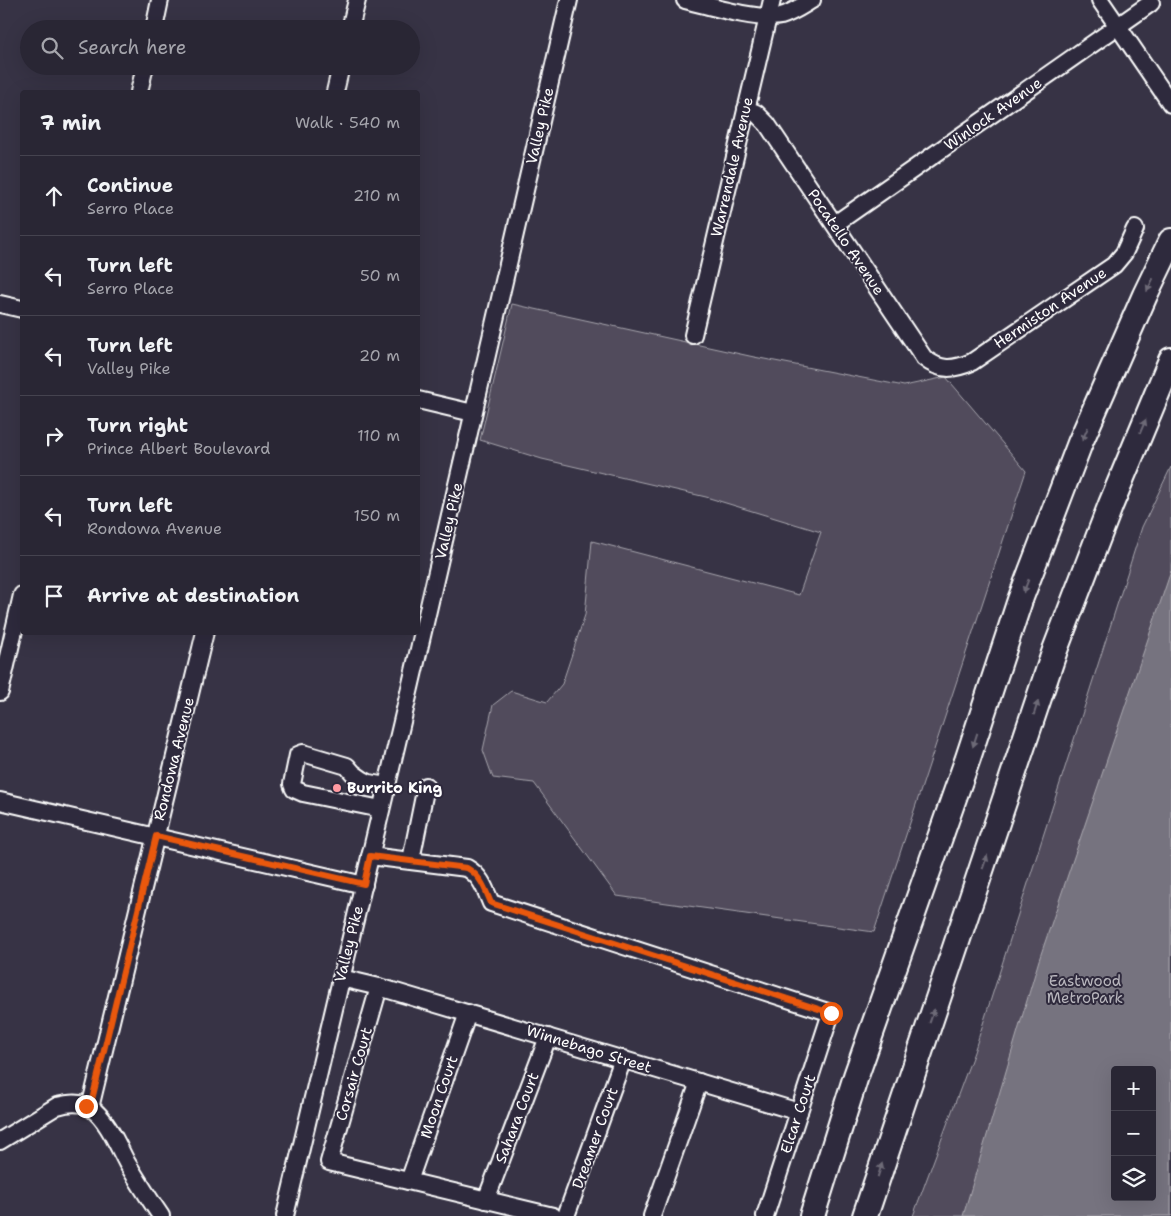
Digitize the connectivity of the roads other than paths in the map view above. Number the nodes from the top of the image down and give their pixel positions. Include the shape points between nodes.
1 (160, 0) edge
2 (357, 0) edge
3 (569, 0) edge
4 (685, 0) edge
5 (772, 0) edge
6 (812, 0) edge
7 (1100, 0) edge
8 (1151, 4) dead end
9 (767, 18) junction
10 (156, 20) edge
11 (352, 20) edge
12 (1118, 27) junction
13 (143, 75) edge
14 (339, 75) edge
15 (139, 90) edge
16 (335, 90) edge
17 (1171, 104) edge
18 (746, 109) junction
19 (835, 224) junction
20 (1135, 229) dead end
21 (1171, 241) edge
22 (0, 304) edge
23 (20, 309) edge
24 (693, 335) dead end
25 (1171, 360) edge
26 (949, 369) joint
27 (420, 400) edge
28 (474, 413) junction
29 (20, 604) edge
30 (204, 635) edge
31 (0, 692) edge
32 (386, 786) junction
33 (426, 786) dead end
34 (0, 801) edge
35 (381, 809) junction
36 (156, 836) junction
37 (370, 856) junction
38 (411, 860) junction
39 (364, 884) junction
40 (341, 978) junction
41 (379, 987) junction
42 (468, 1013) junction
43 (548, 1037) junction
44 (623, 1059) junction
45 (699, 1082) junction
46 (90, 1108) junction
47 (799, 1112) junction
48 (0, 1141) edge
49 (409, 1181) junction
50 (486, 1200) junction
51 (158, 1215) edge
52 (285, 1216) edge
53 (553, 1216) edge
54 (566, 1216) edge
55 (652, 1216) edge
56 (765, 1216) edge
57 (812, 1216) edge
58 (865, 1216) edge

1 - 10 street
2 - 11 street
3 - 28 street, Valley Pike
4 - 9 street
5 - 9 street, Warrendale Avenue
6 - 9 street via 782,16
7 - 12 street
8 - 12 street, Winlock Avenue
9 - 18 street, Warrendale Avenue
12 - 17 street
12 - 19 street, Winlock Avenue
13 - 15 street
14 - 16 street
18 - 19 street, Pocatello Avenue via 756,113 767,124
18 - 24 street, Warrendale Avenue
19 - 26 street, Pocatello Avenue via 924,358 940,368
20 - 26 street, Hermiston Avenue via 1124,253 1114,264 972,362
21 -> 57 highway via 1080,443 1020,600 856,1076
22 - 23 street
58 -> 25 highway via 1055,650
27 - 28 street
28 - 32 street, Valley Pike
29 - 31 street
30 - 36 street, Rondowa Avenue
32 - 35 street, Valley Pike
32 - 35 street via 363,780 347,766 303,753 298,755 292,784 294,789
33 - 38 street
34 - 36 street
35 - 37 street, Valley Pike
36 - 39 street
36 - 46 street, Rondowa Avenue
37 - 38 street
37 - 39 street, Valley Pike
38 - 47 street, Elcar Court via 467,868 480,879 491,903 831,1013
39 - 40 street, Valley Pike
40 - 41 street, Winnebago Street
40 - 52 street, Valley Pike
41 - 42 street, Winnebago Street
41 - 49 street, Corsair Court via 329,1162
42 - 43 street, Winnebago Street
42 - 49 street, Moon Court
43 - 44 street, Winnebago Street
43 - 50 street, Sahara Court
44 - 45 street, Winnebago Street
44 - 54 street, Dreamer Court
45 - 47 street, Winnebago Street
45 - 55 street
46 - 48 street via 76,1103 57,1106
46 - 51 street via 106,1125
47 - 56 street, Elcar Court
49 - 50 street
50 - 53 street

